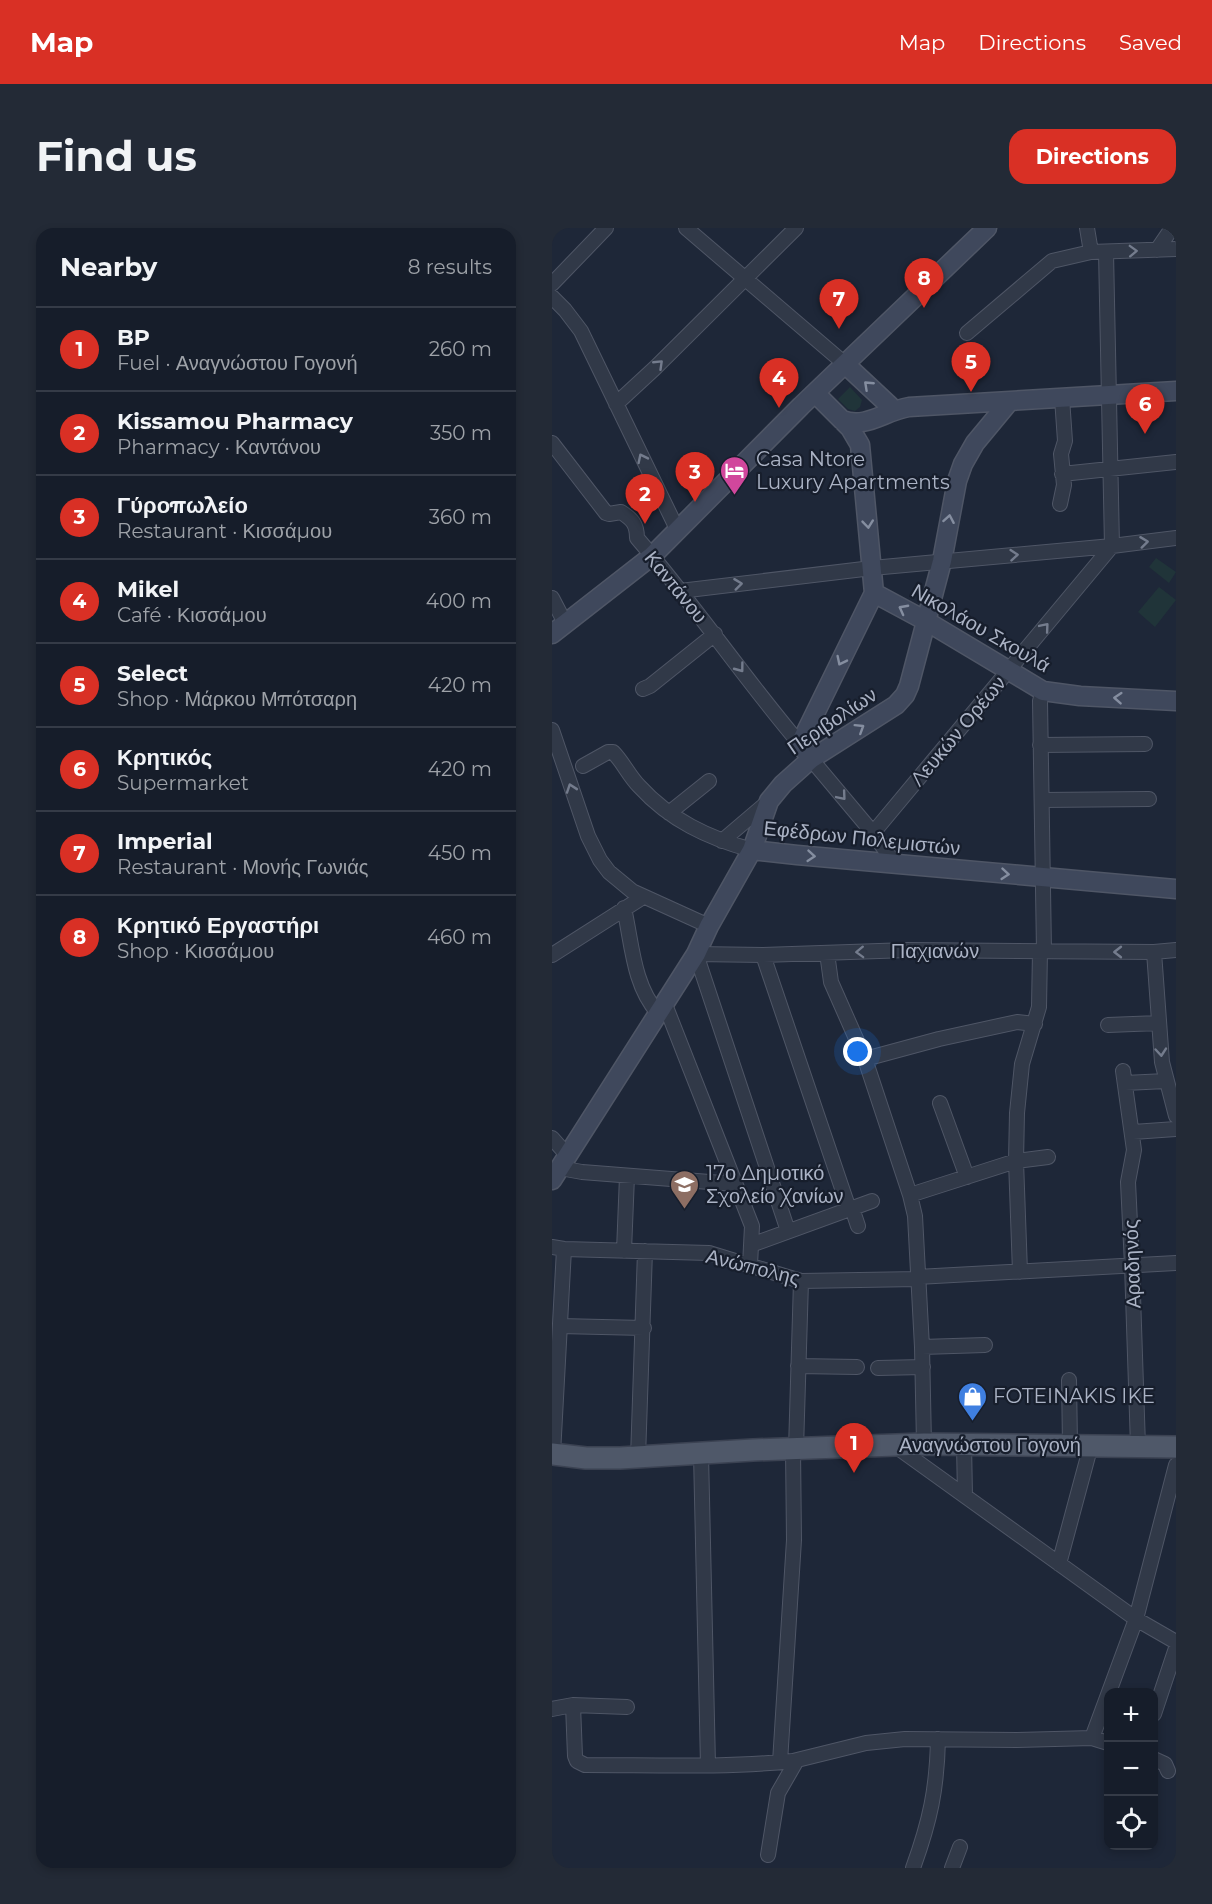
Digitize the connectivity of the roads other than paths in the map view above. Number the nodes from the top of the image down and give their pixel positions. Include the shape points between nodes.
1 (606, 228) edge
2 (686, 228) edge
3 (796, 228) edge
4 (987, 228) edge
5 (1087, 228) edge
6 (1172, 228) edge
7 (1176, 249) edge
8 (1157, 250) junction
9 (1091, 252) junction
10 (1106, 252) junction
11 (745, 279) junction
12 (552, 284) edge
13 (552, 297) edge
14 (968, 333) dead end
15 (845, 364) junction
16 (1176, 391) edge
17 (815, 393) junction
18 (1108, 396) junction
19 (1062, 398) junction
20 (1009, 402) junction
21 (616, 404) junction
22 (876, 416) junction
23 (842, 420) junction
24 (552, 442) edge
25 (860, 445) junction
26 (1176, 462) edge
27 (1110, 469) junction
28 (1062, 474) junction
29 (1060, 504) dead end
30 (677, 530) junction
31 (1176, 538) edge
32 (1112, 546) junction
33 (652, 556) junction
34 (942, 561) junction
35 (872, 568) junction
36 (680, 591) junction
37 (874, 593) junction
38 (552, 598) edge
39 (926, 621) junction
40 (559, 629) edge
41 (715, 634) junction
42 (1010, 670) junction
43 (643, 688) dead end
44 (1043, 691) junction
45 (1176, 701) edge
46 (552, 730) edge
47 (800, 744) junction
48 (1145, 744) dead end
49 (1040, 745) junction
50 (811, 759) junction
51 (583, 766) dead end
52 (709, 781) dead end
53 (1149, 799) dead end
54 (1042, 800) junction
55 (768, 801) junction
56 (669, 813) junction
57 (873, 833) junction
58 (722, 841) junction
59 (752, 850) junction
60 (894, 864) junction
61 (1043, 878) junction
62 (1176, 889) edge
63 (642, 897) junction
64 (624, 908) junction
65 (709, 926) junction
66 (1176, 950) edge
67 (1042, 951) junction
68 (1154, 952) junction
69 (827, 953) junction
70 (696, 954) junction
71 (553, 955) edge
72 (762, 955) junction
73 (661, 1008) junction
74 (1159, 1023) junction
75 (1035, 1024) junction
76 (1108, 1025) dead end
77 (865, 1059) junction
78 (1166, 1081) junction
79 (940, 1103) dead end
80 (1176, 1116) edge
81 (1176, 1129) edge
82 (1133, 1131) junction
83 (552, 1138) edge
84 (1048, 1157) dead end
85 (1016, 1161) junction
86 (560, 1168) edge
87 (627, 1176) junction
88 (968, 1177) junction
89 (735, 1184) junction
90 (910, 1195) junction
91 (872, 1201) dead end
92 (849, 1209) junction
93 (858, 1226) dead end
94 (788, 1231) junction
95 (751, 1245) junction
96 (558, 1248) edge
97 (624, 1251) junction
98 (645, 1251) junction
99 (1176, 1263) edge
100 (750, 1265) junction
101 (1132, 1265) junction
102 (1020, 1272) junction
103 (917, 1278) junction
104 (801, 1281) junction
105 (560, 1326) junction
106 (644, 1328) junction
107 (985, 1345) dead end
108 (922, 1347) junction
109 (798, 1365) junction
110 (857, 1367) dead end
111 (922, 1367) junction
112 (878, 1368) dead end
113 (1069, 1380) dead end
114 (924, 1444) junction
115 (964, 1444) junction
116 (894, 1445) junction
117 (1081, 1445) junction
118 (1138, 1446) junction
119 (1176, 1447) edge
120 (795, 1449) junction
121 (552, 1454) edge
122 (701, 1454) junction
123 (638, 1458) junction
124 (1176, 1464) edge
125 (965, 1496) junction
126 (1059, 1564) junction
127 (1136, 1619) junction
128 (1176, 1642) edge
129 (1176, 1648) edge
130 (1158, 1702) edge
131 (573, 1705) junction
132 (627, 1707) dead end
133 (552, 1710) edge
134 (1092, 1738) junction
135 (938, 1739) junction
136 (1105, 1742) edge
137 (797, 1760) junction
138 (1158, 1761) edge
139 (780, 1762) junction
140 (708, 1765) junction
141 (1168, 1771) dead end
142 (960, 1847) dead end
143 (768, 1855) dead end
144 (913, 1868) edge
145 (952, 1868) edge

1 - 12 street
2 - 11 street
3 - 11 street
4 - 15 main road
5 - 9 street
6 - 8 street
7 - 8 street
10 -> 8 street
9 - 10 street
9 - 14 street via 1052,261
10 - 18 street
11 - 15 street
21 -> 11 street
13 - 21 street via 581,331
15 - 17 main road
22 -> 15 main road
16 - 18 main road
17 - 23 main road
17 - 30 main road
18 - 19 main road
18 - 27 street
19 - 20 main road
19 - 28 street
20 - 22 main road via 917,407
34 -> 20 main road, Περιβολίων via 952,500 963,464
30 -> 21 street
22 - 23 main road via 850,423
22 - 25 main road via 859,431
23 - 25 main road
24 - 33 street, Καντάνου via 606,513 621,512 632,519 636,538
25 -> 35 main road
26 - 27 street
27 - 28 street
27 - 32 street
28 - 29 street via 1064,492
30 - 33 main road
32 -> 31 street
34 -> 32 street
42 -> 32 street, Λευκών Ορέων
33 - 36 street, Καντάνου
33 - 40 main road
34 - 35 street
34 - 39 main road, Περιβολίων
36 -> 35 street
35 - 37 main road
36 - 41 street, Καντάνου
39 -> 37 main road, Νικολάου Σκουλά
37 -> 47 main road
38 - 40 street
39 - 42 main road, Νικολάου Σκουλά
50 -> 39 main road, Περιβολίων via 896,705 905,695
41 - 43 street
41 -> 47 street, Καντάνου
42 - 44 main road, Νικολάου Σκουλά
42 - 57 street, Λευκών Ορέων
45 -> 44 main road, Νικολάου Σκουλά
44 - 49 street
63 -> 46 street via 609,872 591,843
47 - 50 main road
48 - 49 street
49 - 54 street
50 - 55 main road, Περιβολίων
50 -> 57 street
51 - 56 street, Εφέδρων Πολεμιστών via 613,752 636,783
52 - 56 street
53 - 54 street
54 - 61 street
55 - 58 street
55 - 59 main road, Περιβολίων
56 - 58 street, Εφέδρων Πολεμιστών
57 - 60 street
58 - 59 street, Εφέδρων Πολεμιστών
59 -> 60 main road, Εφέδρων Πολεμιστών
59 - 65 main road, Περιβολίων
60 -> 61 main road, Εφέδρων Πολεμιστών
61 - 62 main road, Εφέδρων Πολεμιστών
61 - 67 street
63 - 64 street
63 - 65 street
64 - 71 street
64 - 73 street via 637,972 651,1005
65 - 70 main road, Περιβολίων
66 - 68 street, Παχιανών
68 -> 67 street, Παχιανών
67 -> 69 street, Παχιανών
67 - 75 street
68 - 74 street
69 - 72 street, Παχιανών
69 - 77 street via 831,982
70 - 72 street, Παχιανών
70 - 73 main road, Περιβολίων
70 - 94 street
72 - 92 street
73 - 86 main road, Περιβολίων
73 - 89 street
74 - 76 street
74 -> 78 street
75 - 77 street via 1017,1022
75 - 85 street via 1022,1065
77 - 90 street
78 - 80 street
78 - 82 street, Αραδηνός via 1124,1077
79 - 88 street
81 - 82 street
82 - 101 street, Αραδηνός via 1128,1182
83 - 86 street
84 - 85 street
85 - 88 street
85 - 102 street
86 - 87 street
87 - 89 street
87 - 97 street
88 - 90 street
89 - 95 street via 752,1226
90 - 103 street via 915,1216
91 - 92 street
92 - 93 street
92 - 94 street
94 - 95 street
95 - 100 street
96 - 97 street, Ανώπολης
96 - 105 street
97 - 98 street, Ανώπολης
98 - 100 street, Ανώπολης via 709,1253
98 - 106 street
99 - 101 street, Ανώπολης
100 - 104 street, Ανώπολης
101 - 102 street, Ανώπολης
101 - 118 street, Αραδηνός
102 - 103 street, Ανώπολης
103 - 104 street, Ανώπολης
103 - 108 street
104 - 109 street
105 - 106 street
105 - 121 street
106 - 123 street
107 - 108 street
108 - 111 street
109 - 110 street
109 - 120 street
111 - 112 street
111 - 114 street
113 - 117 street
114 - 115 main road, Αναγνώστου Γογονή
114 - 116 main road, Αναγνώστου Γογονή
115 - 117 main road, Αναγνώστου Γογονή
115 - 125 street
116 - 120 main road, Αναγνώστου Γογονή
116 - 125 street
117 - 118 main road, Αναγνώστου Γογονή
117 - 126 street
118 - 119 main road, Αναγνώστου Γογονή
120 - 122 main road, Αναγνώστου Γογονή
120 - 139 street via 794,1540
121 - 123 main road, Αναγνώστου Γογονή
122 - 123 main road, Αναγνώστου Γογονή
122 - 140 street
124 - 127 street
125 - 126 street
126 - 127 street
127 - 128 street
127 - 134 street
129 - 130 street
131 - 132 street
131 - 133 street
131 - 140 street via 578,1761
134 - 135 street
134 - 136 street
135 - 137 street via 875,1741
135 - 144 street via 934,1801
137 - 139 street
137 - 143 street via 778,1793
138 - 141 street
139 - 140 street
142 - 145 street

